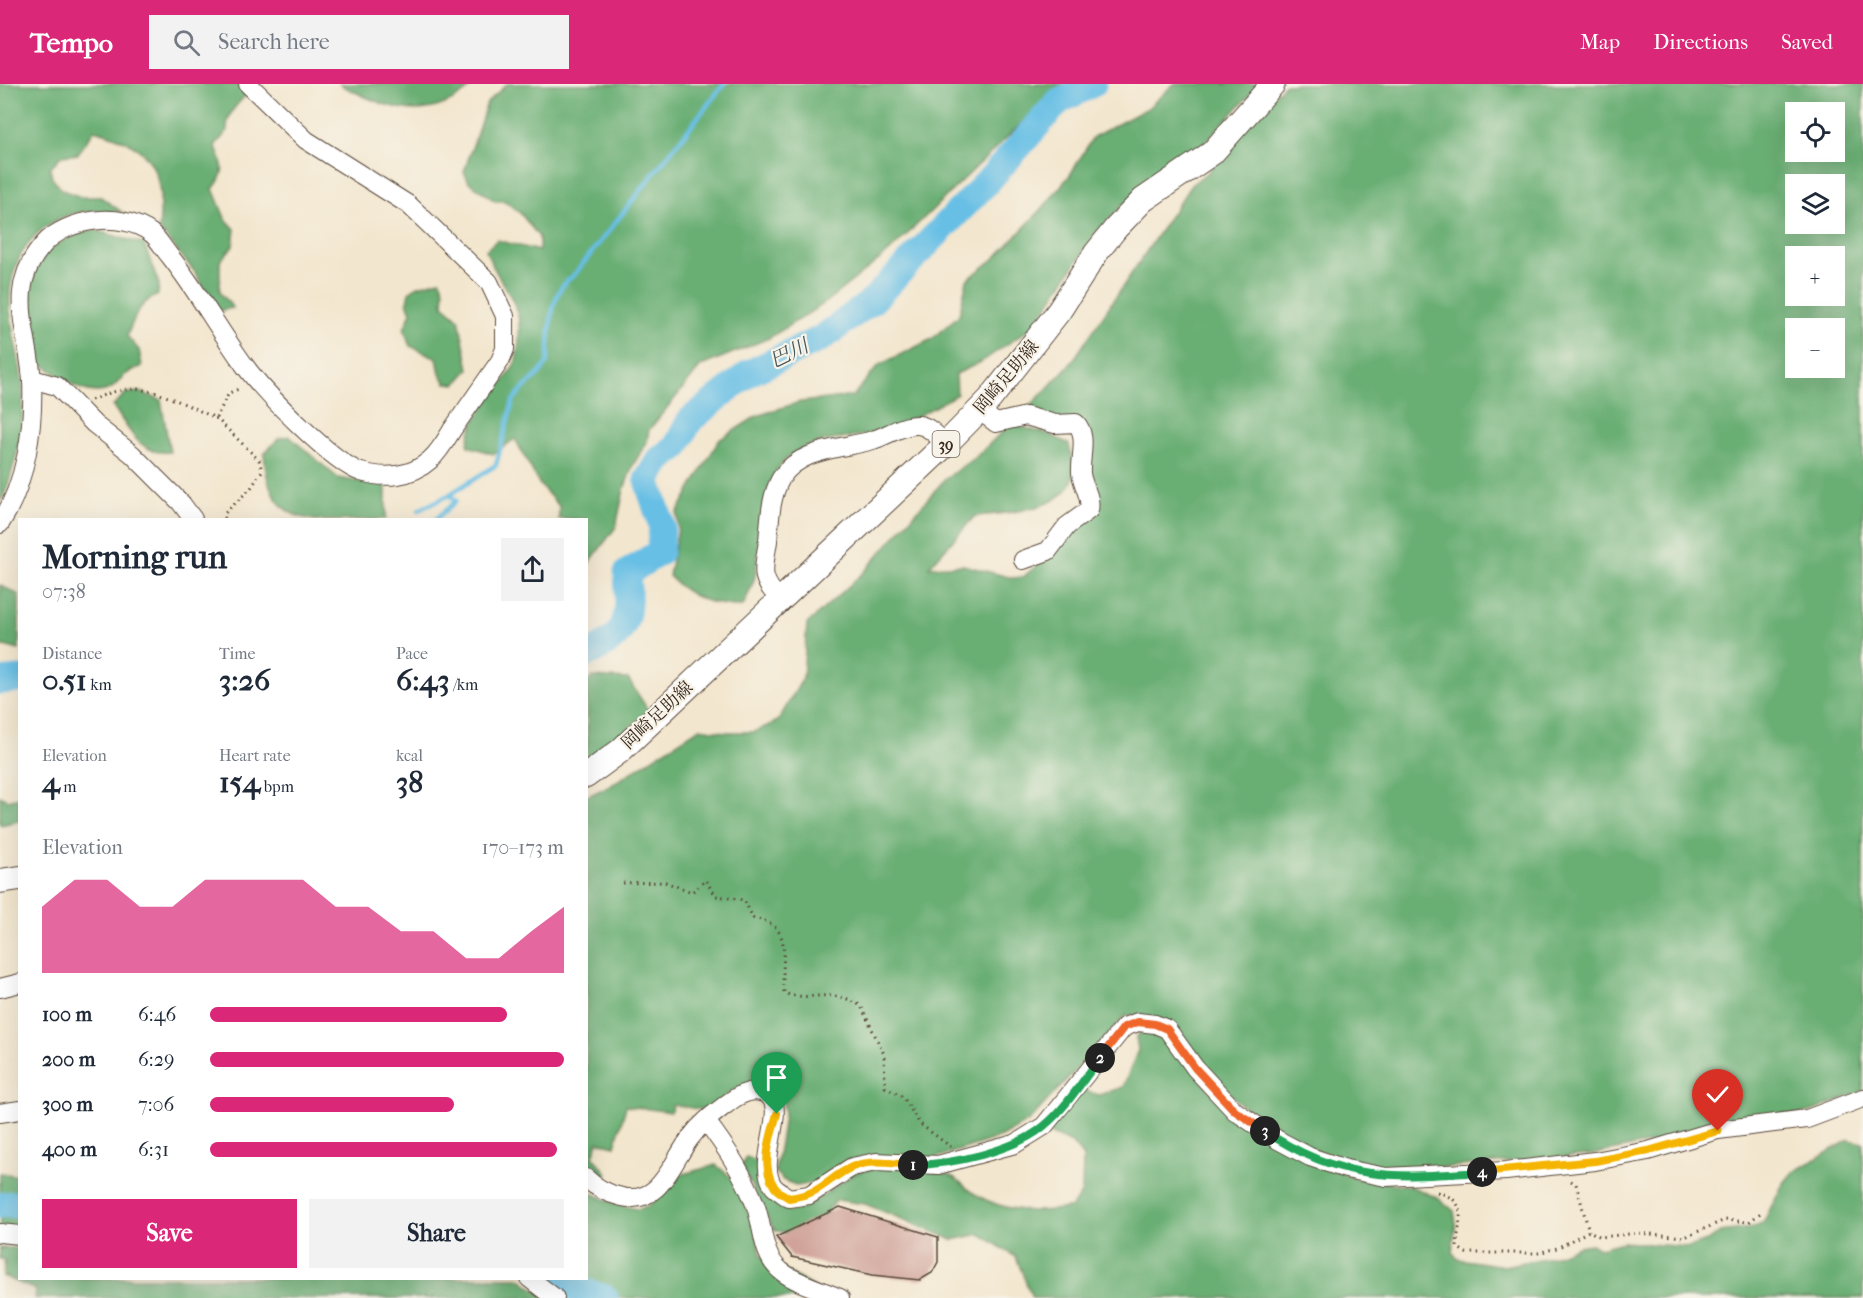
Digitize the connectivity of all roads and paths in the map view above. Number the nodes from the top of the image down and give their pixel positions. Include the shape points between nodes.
1 (248, 84) edge
2 (1273, 84) edge
3 (32, 379) junction
4 (249, 395) dead end
5 (77, 407) junction
6 (979, 410) junction
7 (216, 418) junction
8 (946, 444) junction
9 (192, 518) edge
10 (224, 518) edge
11 (0, 524) edge
12 (1023, 560) dead end
13 (780, 599) junction
14 (588, 775) edge
15 (18, 878) edge
16 (0, 881) edge
17 (623, 883) dead end
18 (18, 984) edge
19 (0, 988) edge
20 (1863, 1098) edge
21 (18, 1110) edge
22 (0, 1113) edge
23 (706, 1121) junction
24 (959, 1159) junction
25 (1546, 1166) junction
26 (1419, 1177) junction
27 (588, 1180) edge
28 (1763, 1211) dead end
29 (1589, 1231) junction
30 (0, 1233) edge
31 (18, 1235) edge
32 (532, 1280) edge
33 (555, 1298) edge
34 (840, 1298) edge

1 - 3 street via 306,140 409,205 489,282 500,300 506,316 505,349 440,448 430,460 401,475 358,471 343,461 288,415 246,368 182,271 151,233 127,223 82,222 44,243 31,262 22,286 20,310
2 - 6 main road, 岡崎足助線 / 39 via 1212,153 1143,200 1116,228 1059,311
3 - 5 street via 57,386
3 - 11 street via 28,447 10,509
4 - 7 path via 242,388 229,393
5 - 7 path via 117,390 133,389 160,395
5 - 9 street via 132,454
6 - 8 main road, 岡崎足助線 / 39
6 - 12 street via 996,423 1036,417 1056,424 1076,423 1082,431 1081,474 1089,510 1068,526 1048,551
7 - 10 path via 259,460 262,471
8 - 13 main road, 岡崎足助線 / 39
8 - 13 street via 926,426 915,424 872,441 819,451 782,477 772,502 763,575 769,589
13 - 14 main road, 岡崎足助線 / 39 via 620,751
15 - 16 main road
17 - 24 path via 665,882 692,892 705,880 716,896 744,900 753,918 770,921 783,938 784,993 833,994 861,1006 884,1054 885,1087 903,1097 920,1124 948,1142
18 - 19 street
20 - 25 street via 1807,1119 1718,1131 1648,1151
21 - 22 street
23 - 24 street via 737,1096 749,1092 763,1092 773,1099 777,1114 768,1146 768,1167 774,1187 789,1198 809,1195 852,1167 876,1162 938,1165
23 - 27 street via 652,1193 641,1198 621,1197
23 - 34 street via 744,1180 768,1256 782,1272
24 - 26 street via 1015,1144 1044,1126 1124,1027 1138,1022 1167,1029 1195,1068 1235,1111 1278,1140 1346,1170 1386,1177
25 - 26 street
25 - 29 path via 1555,1178 1576,1184
26 - 29 path via 1422,1186 1456,1204 1462,1222 1457,1246 1467,1253 1538,1253
28 - 29 path via 1749,1222 1725,1220 1685,1238 1639,1233 1601,1237
30 - 31 street
32 - 33 street

